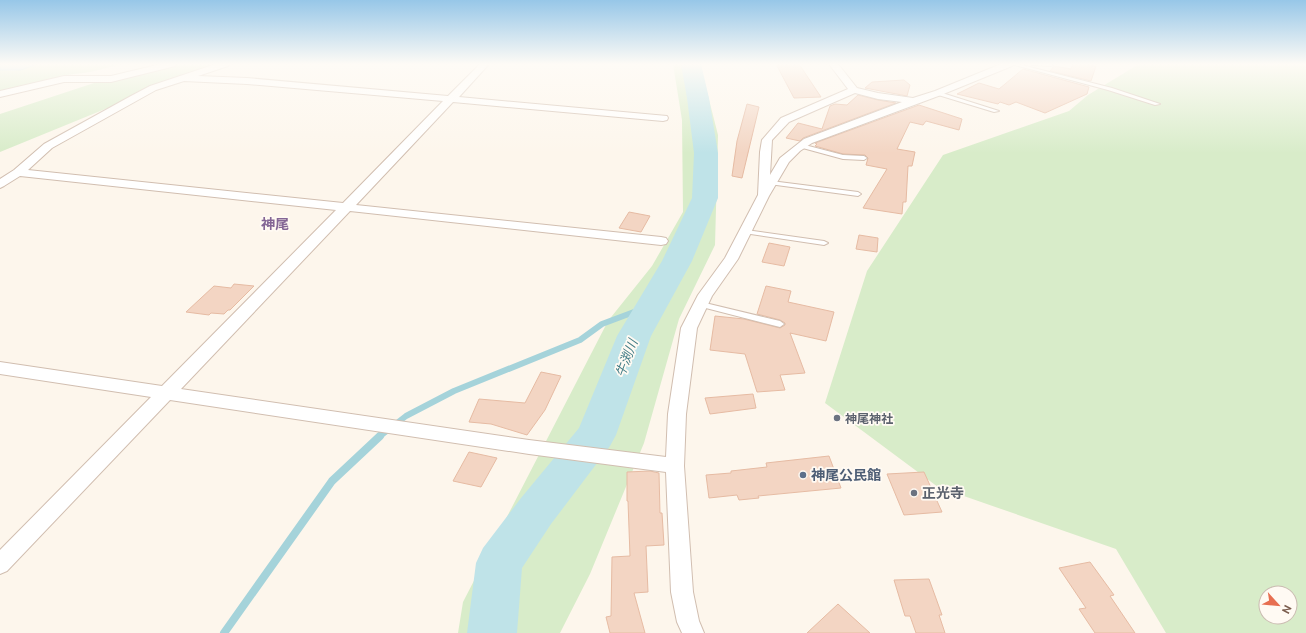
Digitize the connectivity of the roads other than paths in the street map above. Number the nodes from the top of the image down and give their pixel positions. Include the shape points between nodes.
1 (142, 94) edge
2 (377, 94) edge
3 (455, 94) edge
4 (846, 94) edge
5 (868, 94) edge
6 (935, 94) edge
7 (939, 94) edge
8 (1124, 94) edge
9 (449, 100) junction
10 (913, 100) junction
11 (1157, 104) dead end
12 (996, 111) dead end
13 (663, 118) dead end
14 (801, 146) junction
15 (864, 158) dead end
16 (18, 172) junction
17 (0, 184) edge
18 (767, 189) junction
19 (858, 194) dead end
20 (347, 206) junction
21 (746, 232) junction
22 (661, 241) dead end
23 (824, 243) dead end
24 (701, 304) junction
25 (780, 324) dead end
26 (0, 368) edge
27 (166, 392) junction
28 (675, 466) junction
29 (0, 564) edge
30 (693, 633) edge

1 - 16 street via 48,146
2 - 9 street
3 - 9 street
4 - 18 street via 785,120 772,133 767,140 765,152
5 - 10 street
6 - 10 street
7 - 12 lane
8 - 11 lane
9 - 13 street
9 - 20 street
10 - 14 street
14 - 15 lane via 843,157
14 - 18 street via 784,160
16 - 17 street
16 - 20 street
18 - 19 lane
18 - 21 street
20 - 22 street
20 - 27 street
21 - 23 lane
21 - 24 street
24 - 25 lane
24 - 28 street via 689,328 677,414
26 - 27 street
27 - 28 street via 546,450
27 - 29 street
28 - 30 street via 682,592

